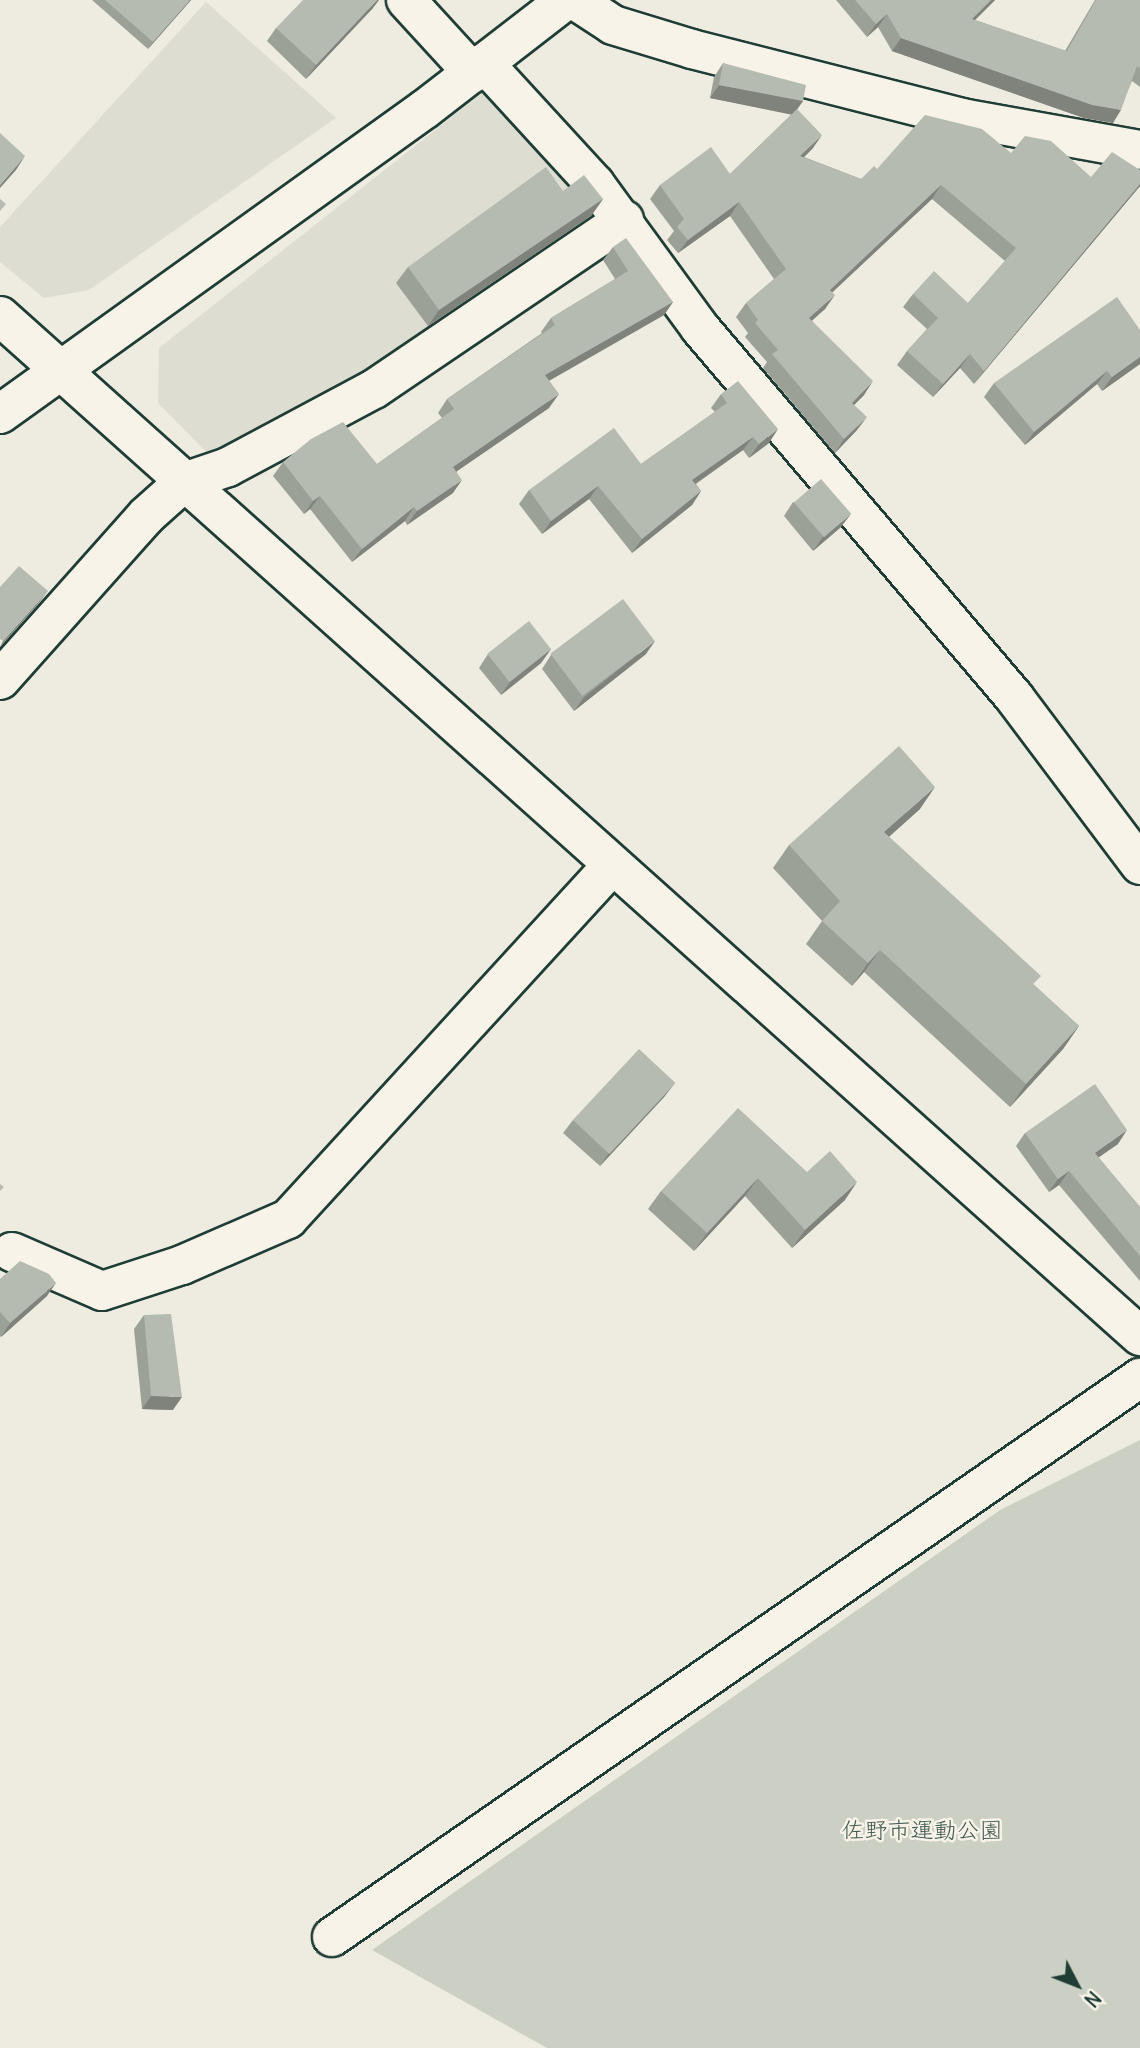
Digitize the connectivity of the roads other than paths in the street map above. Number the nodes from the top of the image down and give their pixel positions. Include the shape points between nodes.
1 (406, 0) edge
2 (566, 0) edge
3 (575, 0) edge
4 (478, 68) junction
5 (1140, 150) edge
6 (624, 220) junction
7 (0, 316) edge
8 (61, 371) junction
9 (0, 414) edge
10 (184, 482) junction
11 (0, 680) edge
12 (1140, 865) edge
13 (611, 867) junction
14 (12, 1252) dead end
15 (1140, 1336) edge
16 (1140, 1378) edge
17 (331, 1937) dead end

1 - 4 street
2 - 4 street
3 - 5 street via 613,25 692,49 962,118
4 - 6 street
4 - 8 street
6 - 10 street via 373,389 228,467
6 - 12 street via 700,328 1014,697
7 - 8 street
8 - 9 street
8 - 10 street
10 - 11 street via 146,516
10 - 13 street
13 - 14 street via 288,1219 182,1265 102,1291
13 - 15 street
16 - 17 street

